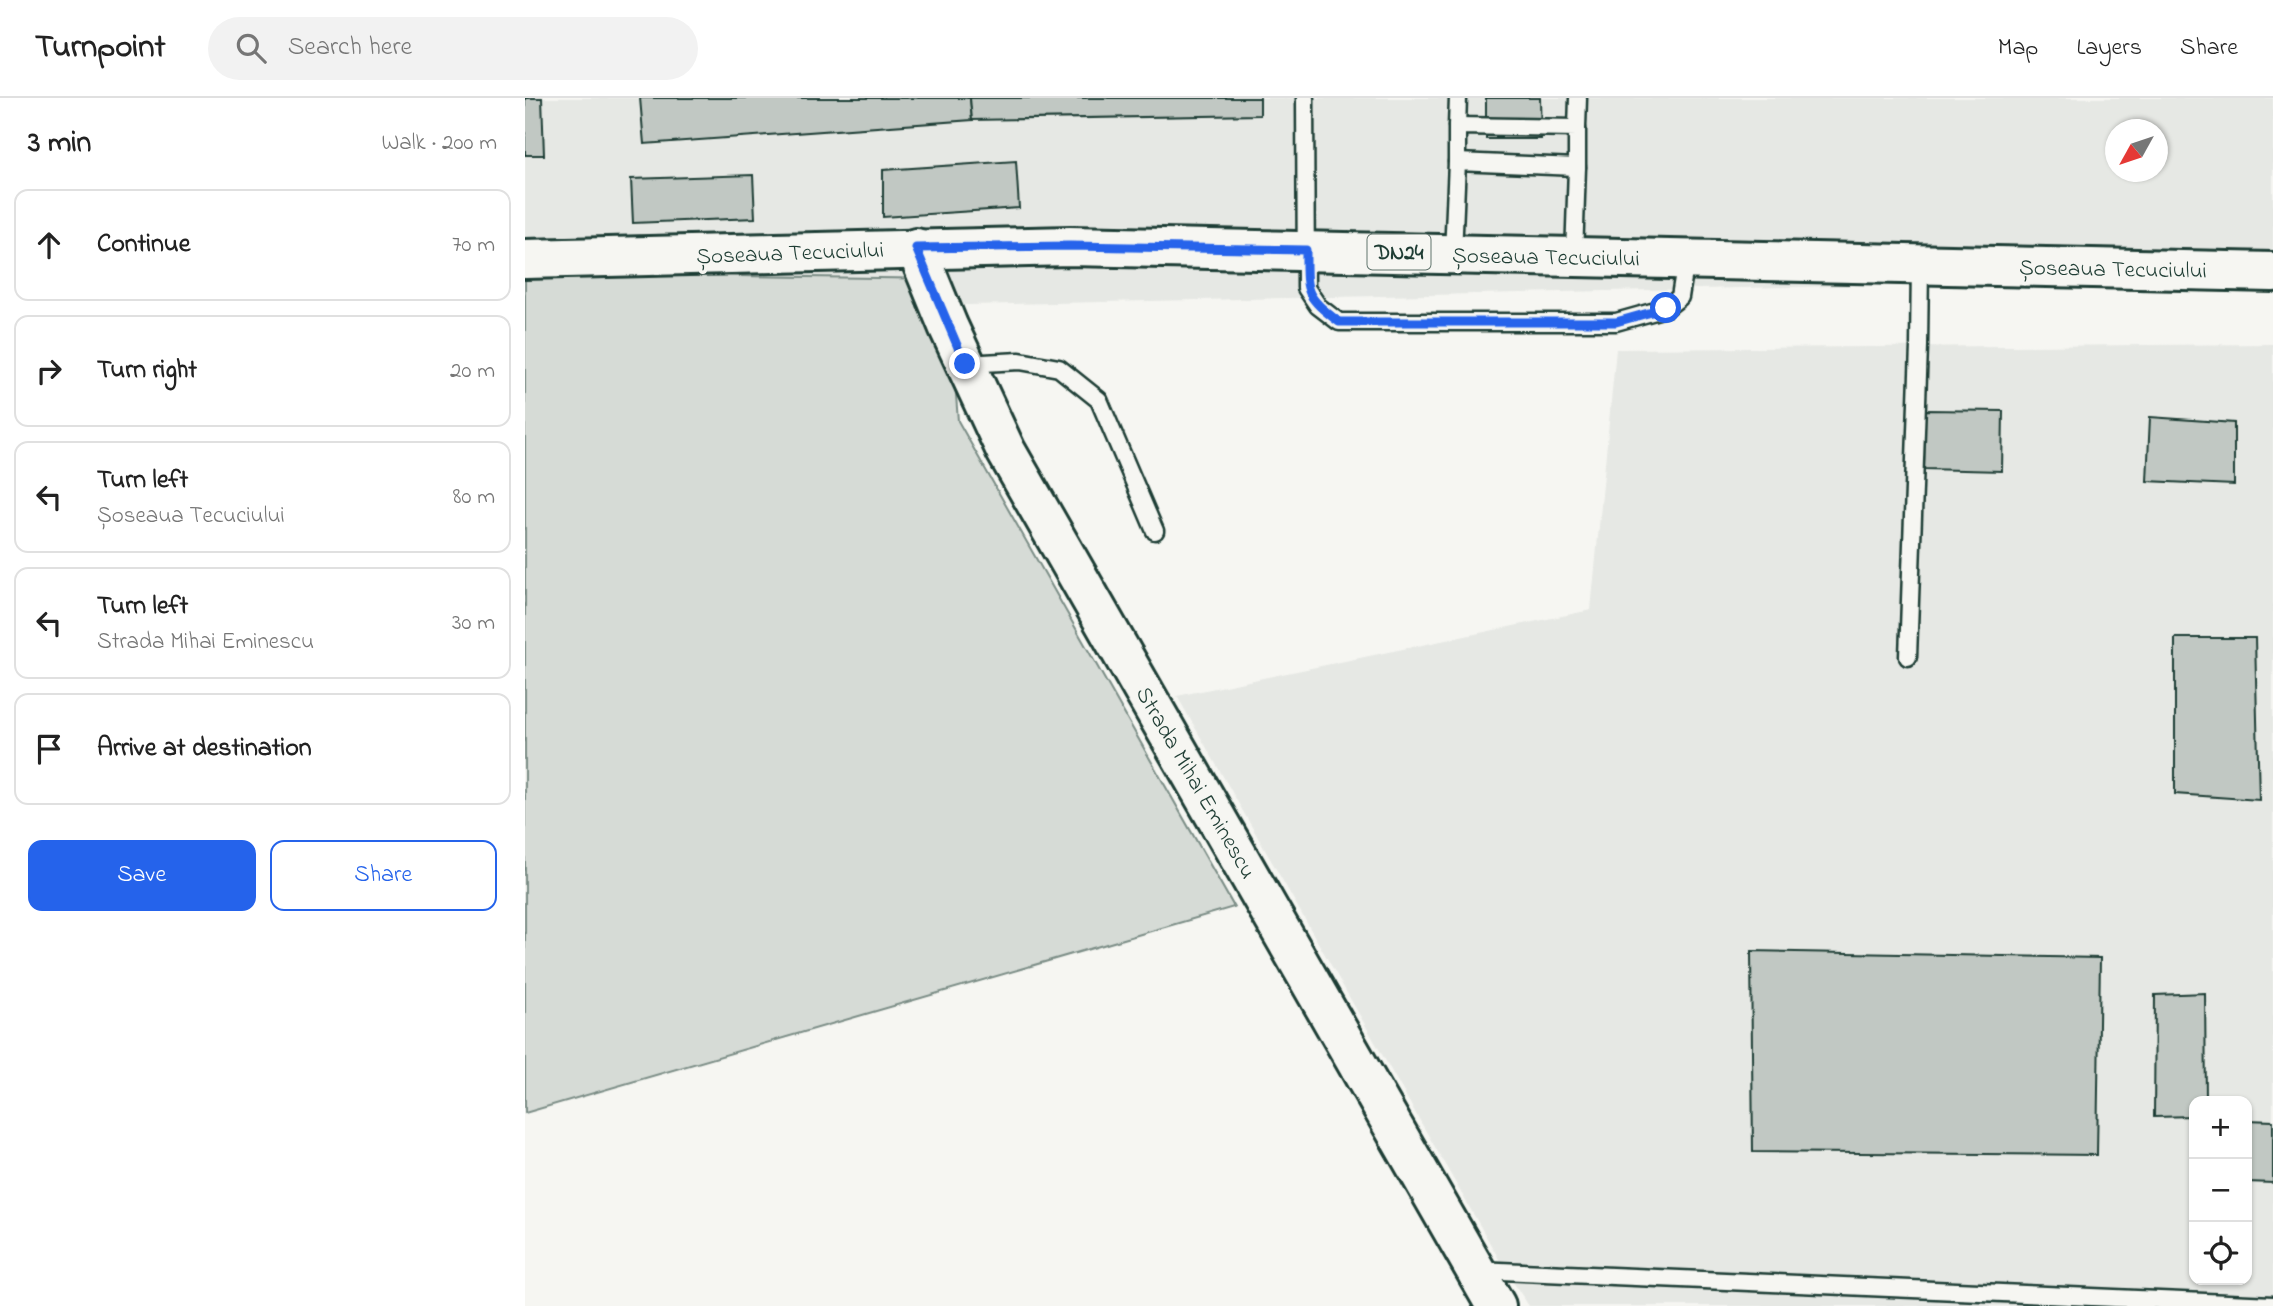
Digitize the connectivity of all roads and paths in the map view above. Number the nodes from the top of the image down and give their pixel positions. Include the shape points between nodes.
1 (1305, 98) edge
2 (1458, 98) edge
3 (1578, 98) edge
4 (1457, 126) junction
5 (1577, 128) junction
6 (1457, 162) junction
7 (1577, 167) junction
8 (916, 248) junction
9 (1306, 250) junction
10 (1454, 254) junction
11 (1574, 256) junction
12 (525, 259) edge
13 (1686, 259) junction
14 (1920, 263) junction
15 (2273, 272) edge
16 (965, 364) junction
17 (1155, 531) dead end
18 (1908, 657) dead end
19 (1475, 1270) junction
20 (2273, 1305) edge
21 (1496, 1306) edge

1 - 9 lane
2 - 4 lane
3 - 5 lane
4 - 5 lane
4 - 6 lane
5 - 7 lane
6 - 7 lane
6 - 10 lane
7 - 11 lane
8 - 9 main road, Șoseaua Tecuciului / DN24
8 - 12 main road, Șoseaua Tecuciului / DN24
8 - 16 main road, Strada Mihai Eminescu
9 - 10 main road, Șoseaua Tecuciului / DN24
9 - 13 lane via 1306,288 1318,306 1339,322 1616,322 1666,308 1680,297
10 - 11 main road, Șoseaua Tecuciului / DN24
11 - 13 main road, Șoseaua Tecuciului / DN24
13 - 14 main road, Șoseaua Tecuciului / DN24
14 - 15 main road, Șoseaua Tecuciului / DN24
14 - 18 lane
16 - 17 lane via 1020,361 1059,368 1099,400
16 - 19 main road, Strada Mihai Eminescu via 1006,451
19 - 20 lane
19 - 21 main road, Strada Mihai Eminescu

